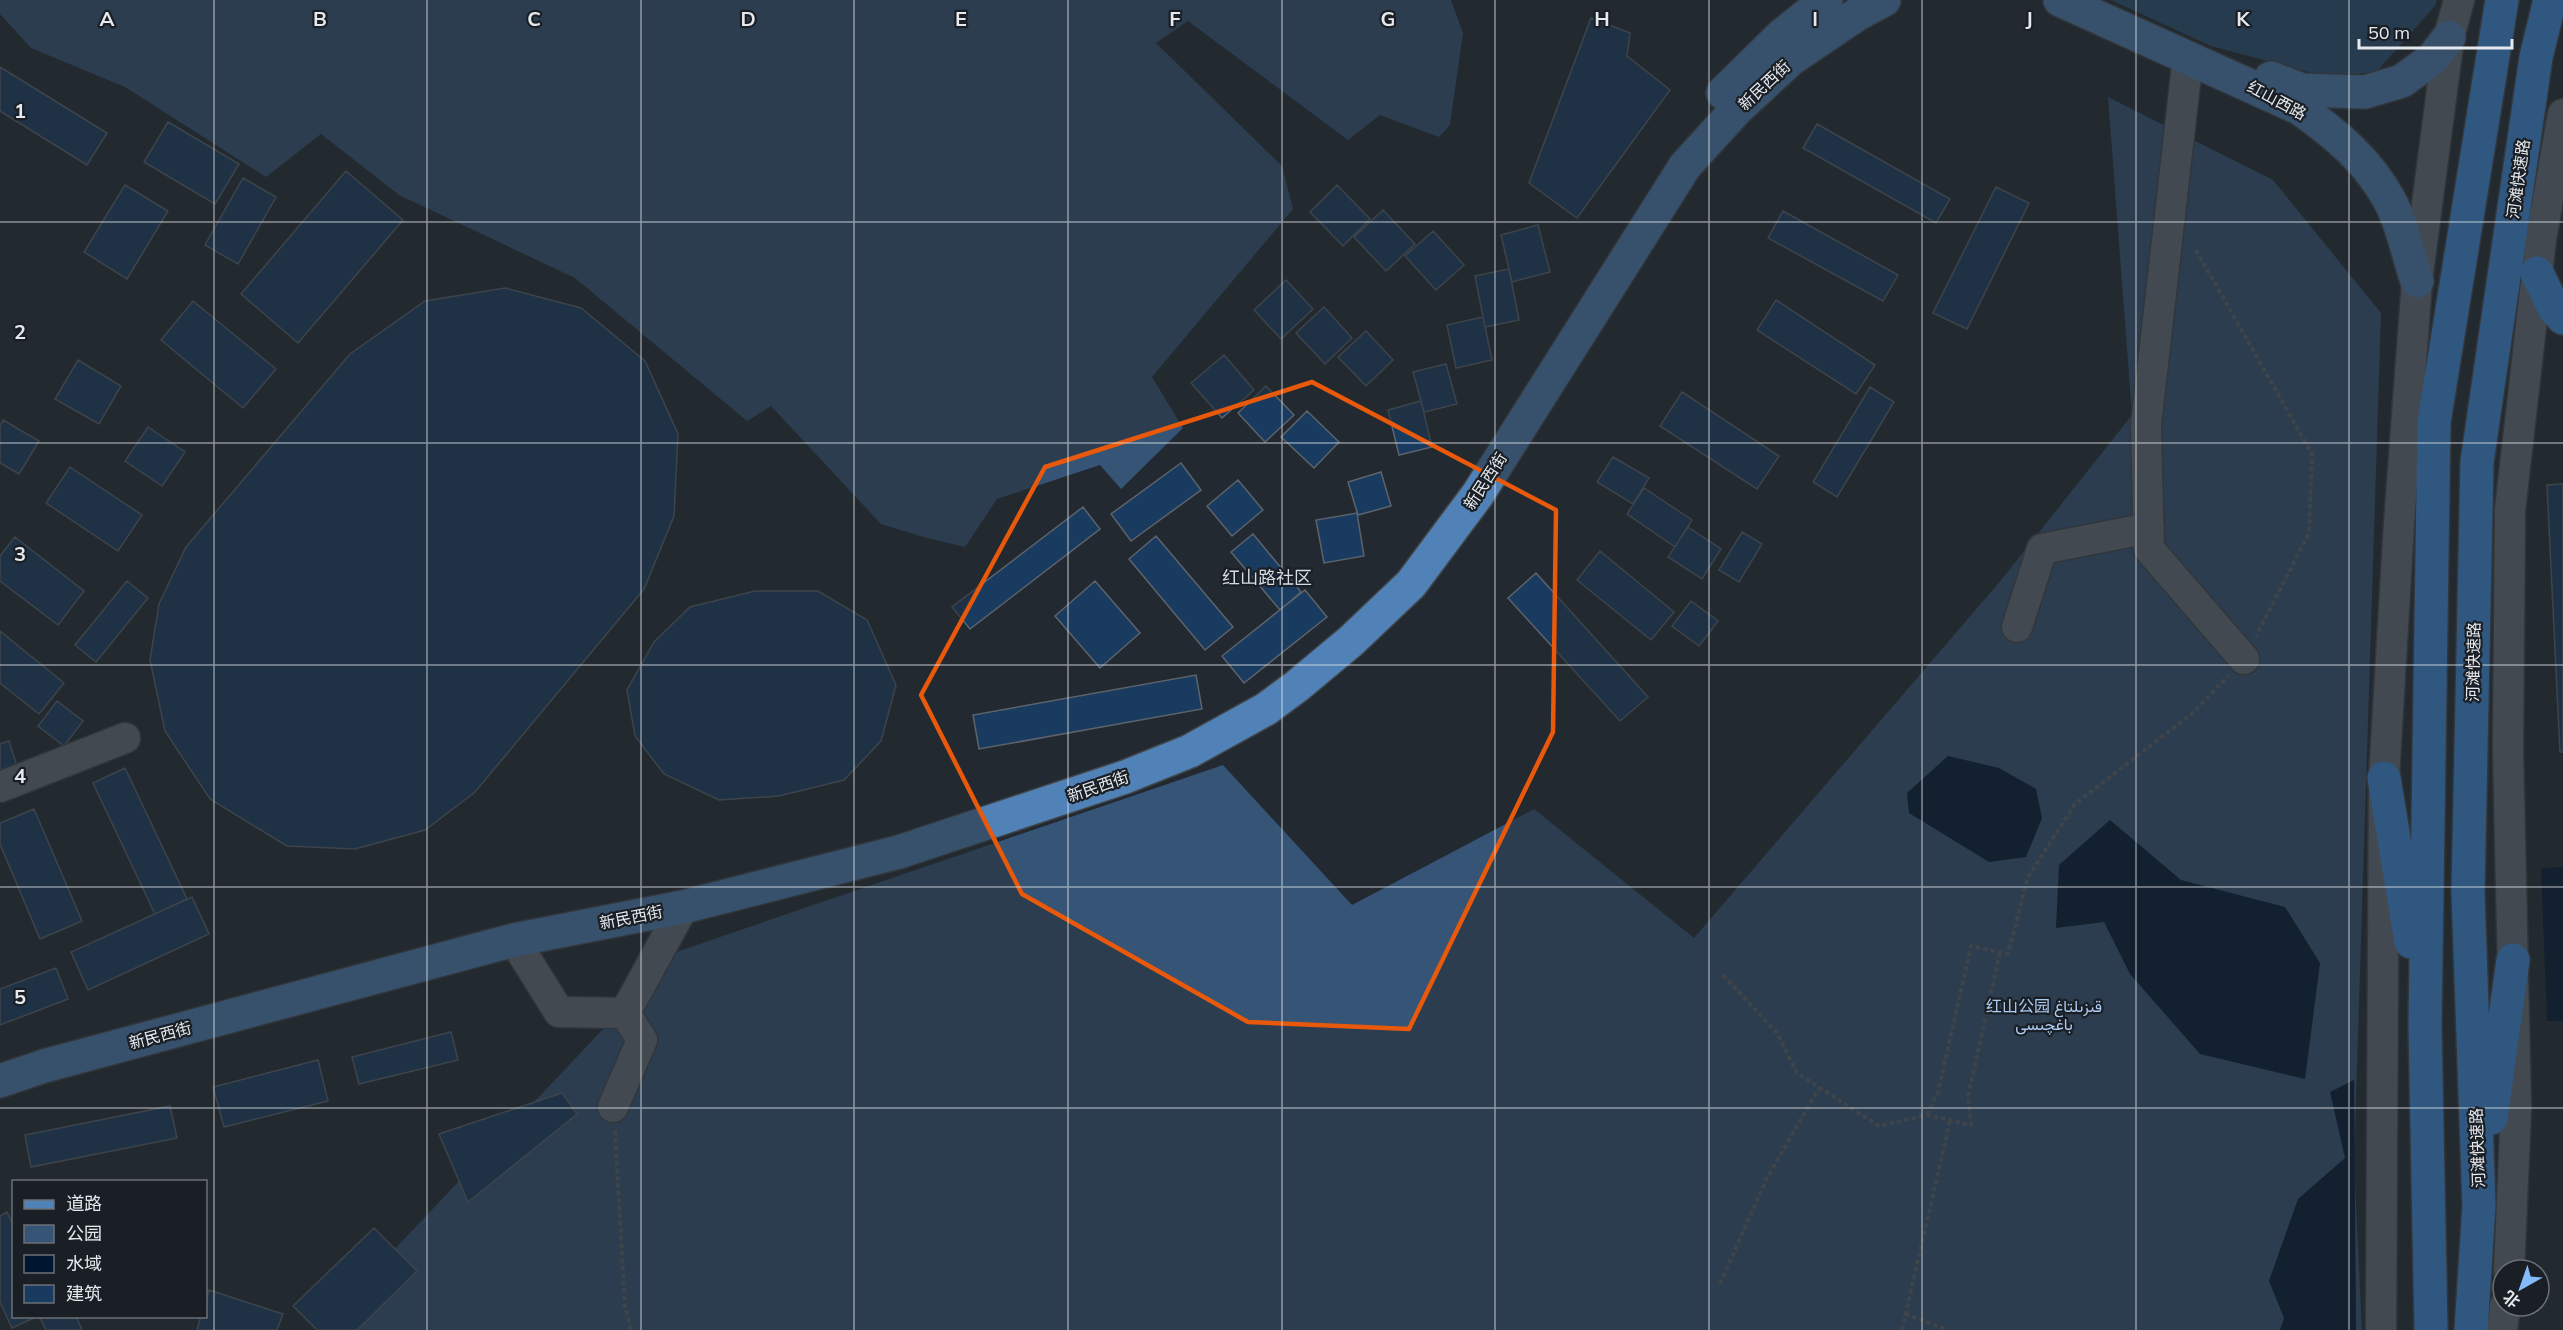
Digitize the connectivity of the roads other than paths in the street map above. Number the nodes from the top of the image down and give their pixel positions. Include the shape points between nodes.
1 (1826, 0) edge
2 (1884, 0) edge
3 (2060, 0) edge
4 (2094, 0) edge
5 (2459, 0) edge
6 (2502, 0) edge
7 (2550, 0) edge
8 (2450, 37) junction
9 (2188, 57) junction
10 (2563, 114) edge
11 (2537, 273) junction
12 (2417, 281) junction
13 (2563, 318) edge
14 (2149, 528) junction
15 (2017, 627) dead end
16 (2244, 659) road end
17 (125, 738) dead end
18 (2384, 778) junction
19 (0, 787) edge
20 (683, 907) junction
21 (514, 940) junction
22 (2513, 960) junction
23 (625, 1012) junction
24 (2425, 1024) junction
25 (0, 1060) edge
26 (0, 1081) edge
27 (613, 1107) road end
28 (2479, 1206) junction
29 (2510, 1258) edge
30 (2382, 1330) edge
31 (2431, 1330) edge
32 (2470, 1330) edge

1 - 25 main road, 新民西街 via 1781,36 1681,141 1438,514 1382,585 1335,631 1283,673 1213,720 1136,755 952,815 702,886 506,924
2 - 20 main road, 新民西街 via 1791,59 1737,109 1685,166 1478,494 1442,543 1411,584 1378,617 1289,692 1199,747 1125,777 899,852
3 - 9 main road, 红山西路
4 - 8 main road, 红山西路 via 2302,90 2365,92 2402,81 2432,59
5 - 8 street
6 - 24 highway via 2434,422
7 - 28 highway, 河滩快速路 via 2536,57 2477,462 2468,893
8 - 12 street
9 - 12 main road, 红山西路 via 2299,108 2364,161 2391,203
9 - 14 street via 2146,425
10 - 11 street
11 - 13 highway
11 - 22 street via 2510,510 2508,749
12 - 18 street
14 - 15 street via 2042,549
14 - 16 street via 2149,549
17 - 19 street
18 - 24 highway
18 - 30 street
20 - 21 main road, 新民西街
20 - 23 street
21 - 23 street via 560,1012
21 - 26 main road, 新民西街
22 - 28 highway
22 - 29 street via 2516,1108
23 - 27 street via 642,1040
24 - 31 highway
28 - 32 highway, 河滩快速路

